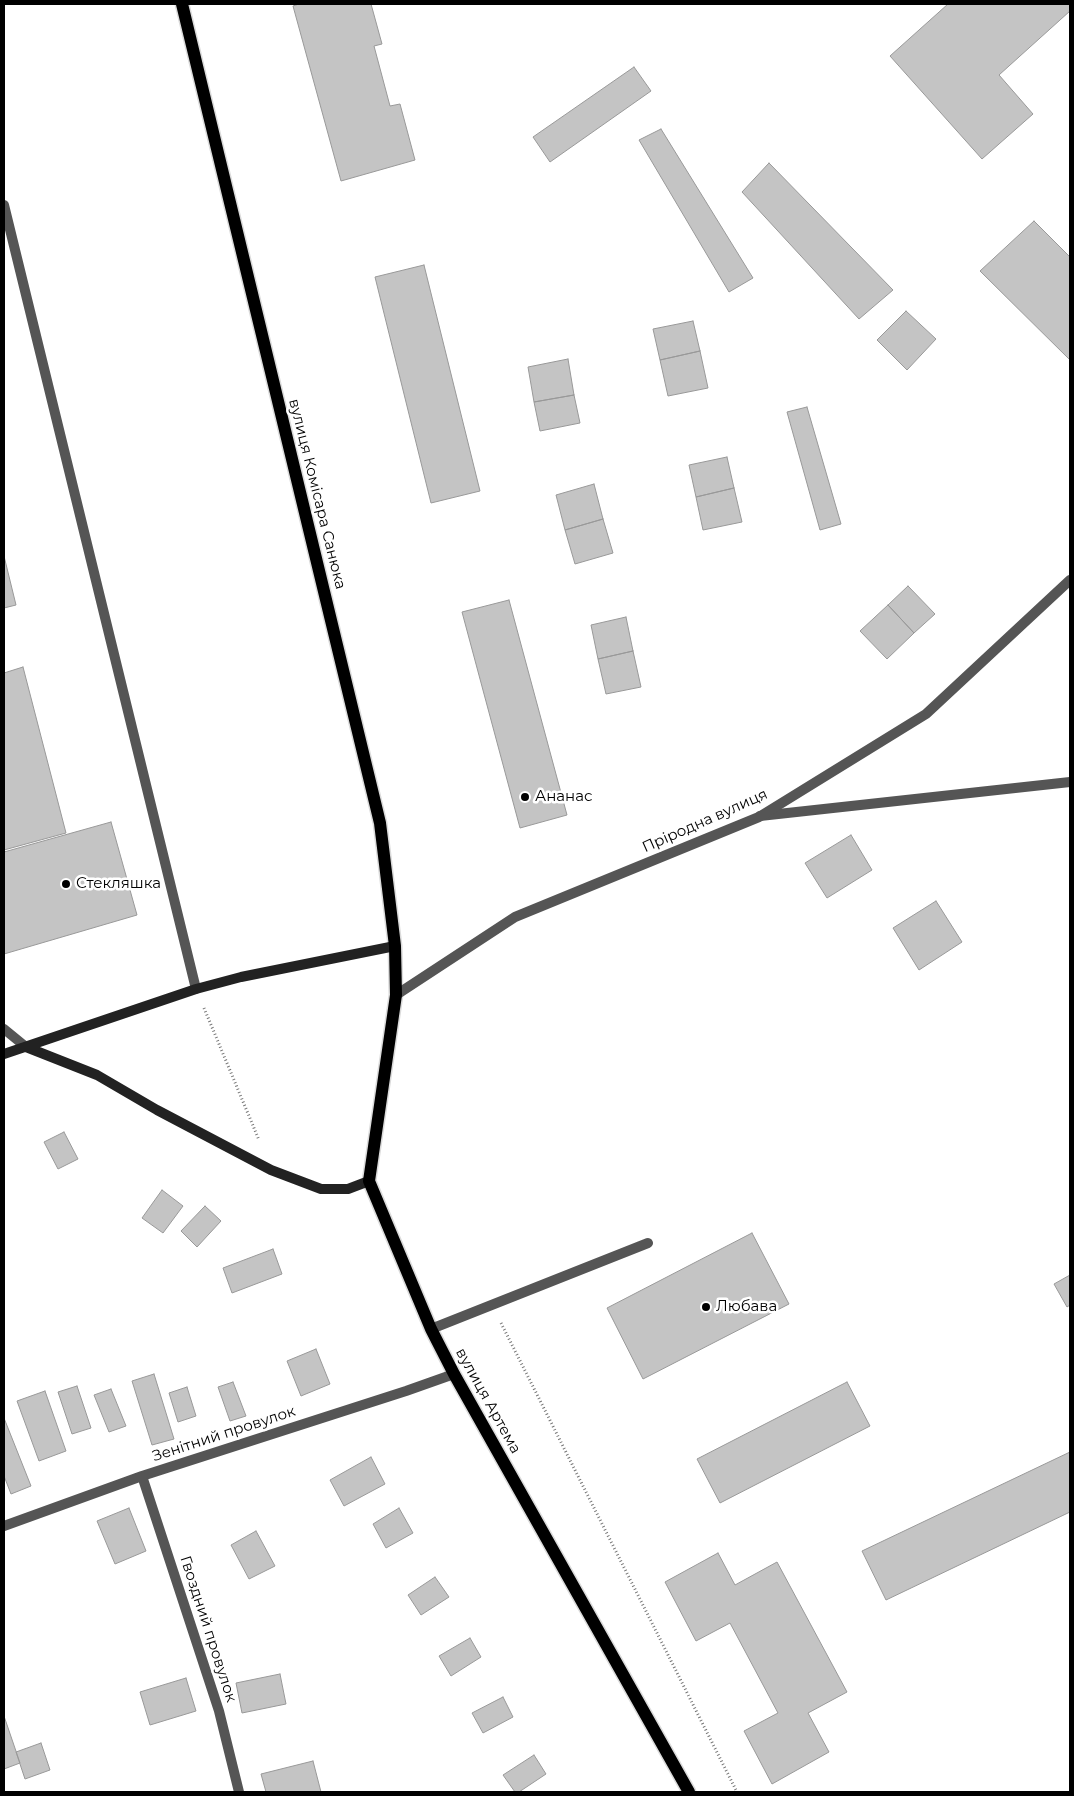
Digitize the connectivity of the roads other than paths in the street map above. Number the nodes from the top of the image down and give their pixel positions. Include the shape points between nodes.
1 (182, 4) edge
2 (4, 205) edge
3 (1070, 580) edge
4 (1070, 782) edge
5 (759, 816) junction
6 (395, 946) junction
7 (196, 988) junction
8 (396, 995) junction
9 (4, 1029) edge
10 (26, 1047) junction
11 (4, 1054) edge
12 (370, 1181) junction
13 (648, 1243) dead end
14 (431, 1329) junction
15 (454, 1374) junction
16 (142, 1476) junction
17 (4, 1526) edge
18 (239, 1792) edge
19 (689, 1792) edge

1 - 6 main road, вулиця Комісара Санюка via 380,823
2 - 7 street
3 - 5 street, Пріродна вулиця via 926,714
4 - 5 street
5 - 8 street, Пріродна вулиця via 515,917
6 - 7 street
6 - 8 main road, вулиця Комісара Санюка
7 - 10 street
8 - 12 main road
9 - 10 street
10 - 11 street
10 - 12 street via 97,1075 271,1170 321,1189 348,1189
12 - 14 main road, вулиця Артема
13 - 14 street
14 - 15 main road, вулиця Артема
15 - 16 street, Зенітний провулок
15 - 19 main road, вулиця Артема
16 - 17 street, Зенітний провулок
16 - 18 street, Гвоздний провулок via 219,1711

